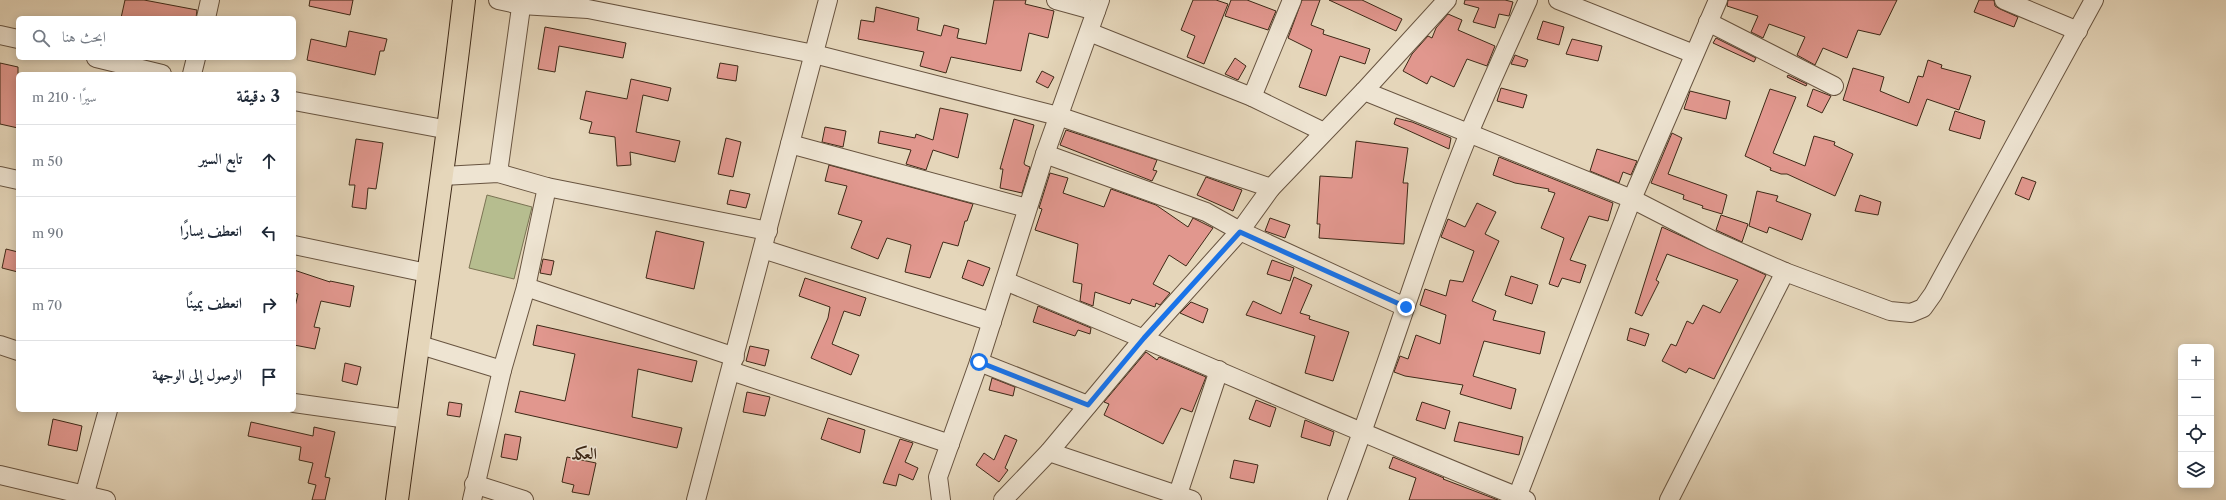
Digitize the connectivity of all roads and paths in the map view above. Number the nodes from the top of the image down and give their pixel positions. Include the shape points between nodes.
1 (210, 0) edge
2 (464, 0) edge
3 (498, 0) edge
4 (828, 0) edge
5 (1056, 0) edge
6 (1292, 0) edge
7 (1447, 0) edge
8 (1528, 0) edge
9 (1558, 0) edge
10 (1718, 0) edge
11 (2004, 0) edge
12 (2094, 0) edge
13 (521, 2) edge
14 (1098, 5) edge
15 (206, 16) edge
16 (1708, 22) junction
17 (2078, 31) junction
18 (1089, 32) junction
19 (0, 35) edge
20 (16, 39) edge
21 (814, 54) junction
22 (1694, 54) junction
23 (104, 60) edge
24 (196, 60) edge
25 (154, 72) edge
26 (192, 72) edge
27 (1834, 86) dead end
28 (1364, 91) junction
29 (1252, 97) junction
30 (296, 101) edge
31 (1058, 116) junction
32 (449, 130) junction
33 (1324, 132) junction
34 (1469, 133) junction
35 (790, 144) junction
36 (1045, 154) junction
37 (498, 173) junction
38 (0, 176) edge
39 (443, 176) junction
40 (16, 180) edge
41 (547, 187) junction
42 (1271, 188) junction
43 (1632, 199) junction
44 (1027, 208) junction
45 (768, 231) junction
46 (1240, 232) junction
47 (296, 245) edge
48 (763, 249) junction
49 (1785, 272) junction
50 (427, 273) junction
51 (1005, 281) junction
52 (526, 287) junction
53 (1406, 307) junction
54 (992, 322) junction
55 (1144, 338) junction
56 (417, 344) junction
57 (0, 345) edge
58 (16, 350) edge
59 (979, 362) junction
60 (733, 364) junction
61 (502, 370) junction
62 (1218, 370) junction
63 (296, 403) edge
64 (1088, 405) junction
65 (107, 412) edge
66 (408, 419) junction
67 (1364, 433) junction
68 (950, 444) junction
69 (1049, 452) junction
70 (0, 475) edge
71 (473, 492) edge
72 (83, 497) edge
73 (1182, 499) edge
74 (1520, 499) edge
75 (106, 500) edge
76 (397, 500) edge
77 (524, 500) edge
78 (696, 500) edge
79 (941, 500) edge
80 (1003, 500) edge
81 (1338, 500) edge
82 (1669, 500) edge

1 - 15 street
2 - 32 main road
3 - 13 street
4 - 21 street
5 - 14 street
6 - 29 street
7 - 28 street
8 - 34 street
9 - 22 street
10 - 16 street
11 - 17 street
12 - 17 street
13 - 21 street via 588,9
13 - 37 street
14 - 18 street
16 - 22 street
16 - 27 street
17 - 49 street via 1923,308 1911,313 1890,311
18 - 29 street
18 - 31 street
19 - 20 street
21 - 31 street
21 - 35 street
22 - 43 street
23 - 25 street
24 - 26 street
28 - 33 street
28 - 34 street
29 - 33 street
30 - 32 street
31 - 36 street
31 - 42 street
32 - 39 main road
33 - 42 street
34 - 43 street
34 - 53 street
35 - 44 street
35 - 45 street
36 - 44 street
36 - 46 street via 1206,212
37 - 39 street
37 - 41 street
38 - 40 street
39 - 50 main road
41 - 45 street
41 - 52 street
42 - 46 street
43 - 49 street via 1712,240
43 - 74 street
44 - 51 street
45 - 48 street
46 - 53 street
46 - 55 street
47 - 50 street
48 - 54 street
48 - 60 street
49 - 82 street
50 - 56 main road
51 - 54 street
51 - 55 street
52 - 60 street
52 - 61 street
53 - 67 street
54 - 59 street
55 - 62 street
55 - 64 street
56 - 61 street
56 - 66 main road
57 - 58 street
59 - 64 street
59 - 68 street
60 - 68 street
60 - 78 street
61 - 71 street
62 - 67 street
62 - 73 street
63 - 66 street
64 - 69 street
65 - 72 street
66 - 76 main road
67 - 74 street
67 - 81 street
68 - 79 street via 938,477
69 - 73 street
69 - 80 street
70 - 72 street
71 - 77 street
72 - 75 street

